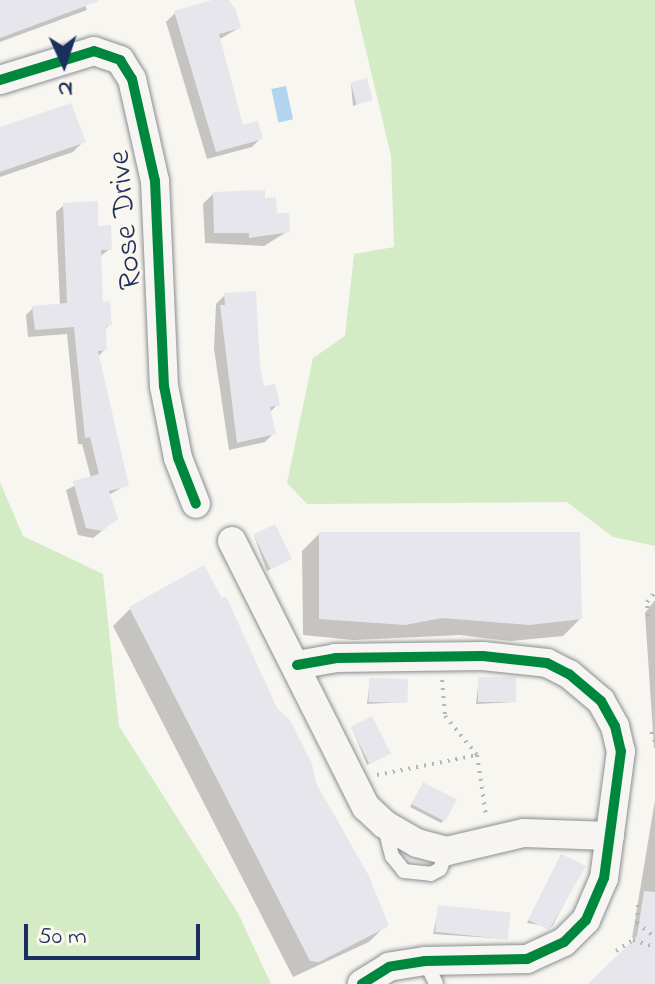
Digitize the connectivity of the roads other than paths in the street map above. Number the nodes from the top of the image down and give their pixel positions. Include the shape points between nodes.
1 (0, 80) edge
2 (196, 504) dead end
3 (232, 541) dead end
4 (297, 665) junction
5 (610, 836) junction
6 (430, 972) edge
7 (362, 984) edge

1 - 2 street, Rose Drive via 94,51 120,60 132,79 155,181 164,386 178,458
3 - 4 street
4 - 5 street via 366,807 417,843 447,851 524,833
4 - 5 street via 335,658 511,656 569,674 601,701 621,751
5 - 6 street via 604,878 586,920 551,952
6 - 7 street via 389,967

